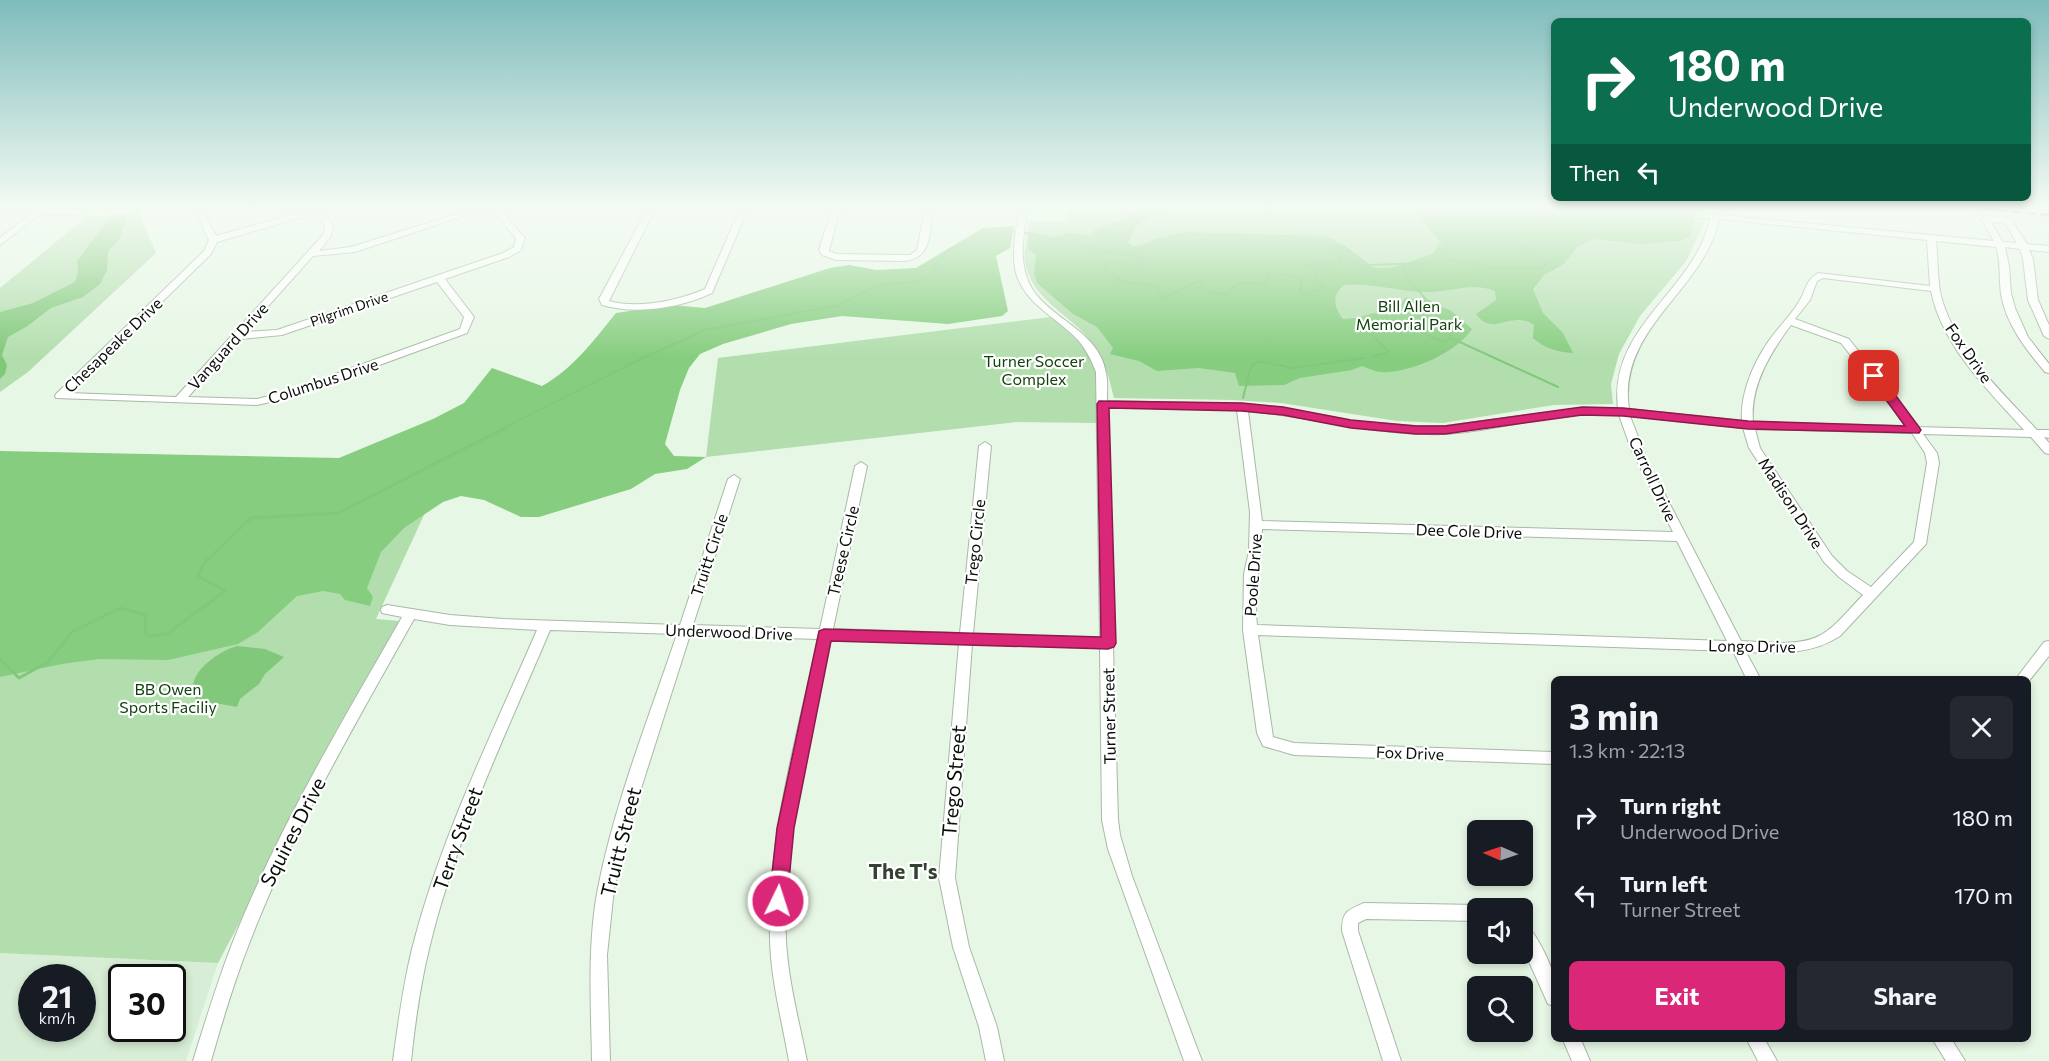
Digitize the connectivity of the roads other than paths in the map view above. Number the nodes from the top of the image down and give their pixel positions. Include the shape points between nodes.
1 (201, 259) edge
2 (307, 259) edge
3 (496, 259) edge
4 (625, 259) edge
5 (723, 259) edge
6 (1020, 259) edge
7 (1699, 259) edge
8 (1933, 259) edge
9 (2004, 259) edge
10 (2027, 259) edge
11 (439, 278) junction
12 (1935, 289) junction
13 (1791, 321) junction
14 (238, 336) junction
15 (2049, 336) edge
16 (2049, 370) edge
17 (60, 396) joint
18 (180, 399) junction
19 (1103, 404) junction
20 (1242, 407) junction
21 (1623, 412) junction
22 (1748, 425) junction
23 (1915, 430) junction
24 (2035, 434) junction
25 (2049, 434) edge
26 (985, 446) dead end
27 (2049, 450) edge
28 (861, 466) dead end
29 (734, 479) dead end
30 (1257, 525) junction
31 (1681, 537) junction
32 (1872, 594) junction
33 (387, 610) dead end
34 (410, 614) junction
35 (545, 626) junction
36 (684, 630) junction
37 (1250, 630) junction
38 (824, 635) junction
39 (966, 638) junction
40 (1108, 643) junction
41 (1737, 646) junction
42 (2049, 646) edge
43 (1752, 676) edge
44 (2025, 676) edge
45 (1268, 742) joint
46 (1551, 758) edge
47 (1467, 913) edge
48 (1533, 949) edge
49 (1551, 991) edge
50 (1573, 1042) edge
51 (1757, 1042) edge
52 (1943, 1042) edge
53 (202, 1061) edge
54 (402, 1061) edge
55 (600, 1061) edge
56 (798, 1061) edge
57 (995, 1061) edge
58 (1193, 1061) edge
59 (1392, 1061) edge
60 (1581, 1061) edge
61 (1768, 1061) edge
62 (1956, 1061) edge

1 - 17 street, Chesapeake Drive
2 - 14 street, Vanguard Drive
3 - 11 street, Pilgrim Drive
4 - 5 street via 604,299 610,306 655,304 702,295 709,291
6 - 19 street, Turner Street via 1020,269 1031,292 1046,310 1077,333 1096,358
7 - 21 street, Carroll Drive via 1653,315 1637,342 1623,392
8 - 12 street, Fox Drive
9 - 16 street via 2012,315
10 - 15 street via 2035,307
11 - 14 street, Pilgrim Drive via 278,333
11 - 18 street, Columbus Drive via 469,316 464,331 454,336 273,399
12 - 13 street, Madison Drive via 1821,275 1813,280
12 - 24 street, Fox Drive via 1943,316 1963,350
13 - 22 street, Madison Drive via 1760,364 1752,388
13 - 23 street, Longo Drive via 1845,341
14 - 18 street, Vanguard Drive
17 - 18 street, Columbus Drive
19 - 20 street
19 - 40 street, Turner Street
20 - 21 street via 1426,430 1558,413
20 - 30 street, Poole Drive
21 - 22 street
21 - 31 street, Carroll Drive
22 - 23 street
22 - 32 street, Madison Drive via 1755,448 1815,542 1843,573
23 - 24 street
23 - 32 street, Longo Drive via 1931,453 1933,463 1920,544
24 - 25 street
24 - 27 street, Fox Drive
26 - 39 street, Trego Circle
28 - 38 street, Treese Circle
29 - 36 street, Truitt Circle
30 - 31 street, Dee Cole Drive
30 - 37 street, Poole Drive via 1250,574
31 - 41 street, Carroll Drive
32 - 41 street, Longo Drive via 1822,641 1791,648
33 - 34 street, Underwood Drive
34 - 35 street, Underwood Drive
34 - 53 street, Squires Drive via 298,815 266,883
35 - 36 street, Underwood Drive
35 - 54 street, Terry Street via 443,875 418,960
36 - 38 street, Underwood Drive
36 - 55 street, Truitt Street via 622,823 606,889 599,955
37 - 41 street, Longo Drive
37 - 45 street, Poole Drive
38 - 39 street, Underwood Drive
38 - 56 street, Treese Circle via 779,880 778,941
39 - 40 street, Underwood Drive
39 - 57 street, Trego Street via 947,878 961,947 988,1027
40 - 58 street, Turner Street via 1110,820 1115,848
41 - 43 street, Carroll Drive
42 - 44 street
45 - 46 street, Fox Drive via 1294,749
47 - 59 street via 1364,911 1350,919 1350,931
48 - 49 street
50 - 60 street
51 - 61 street
52 - 62 street

